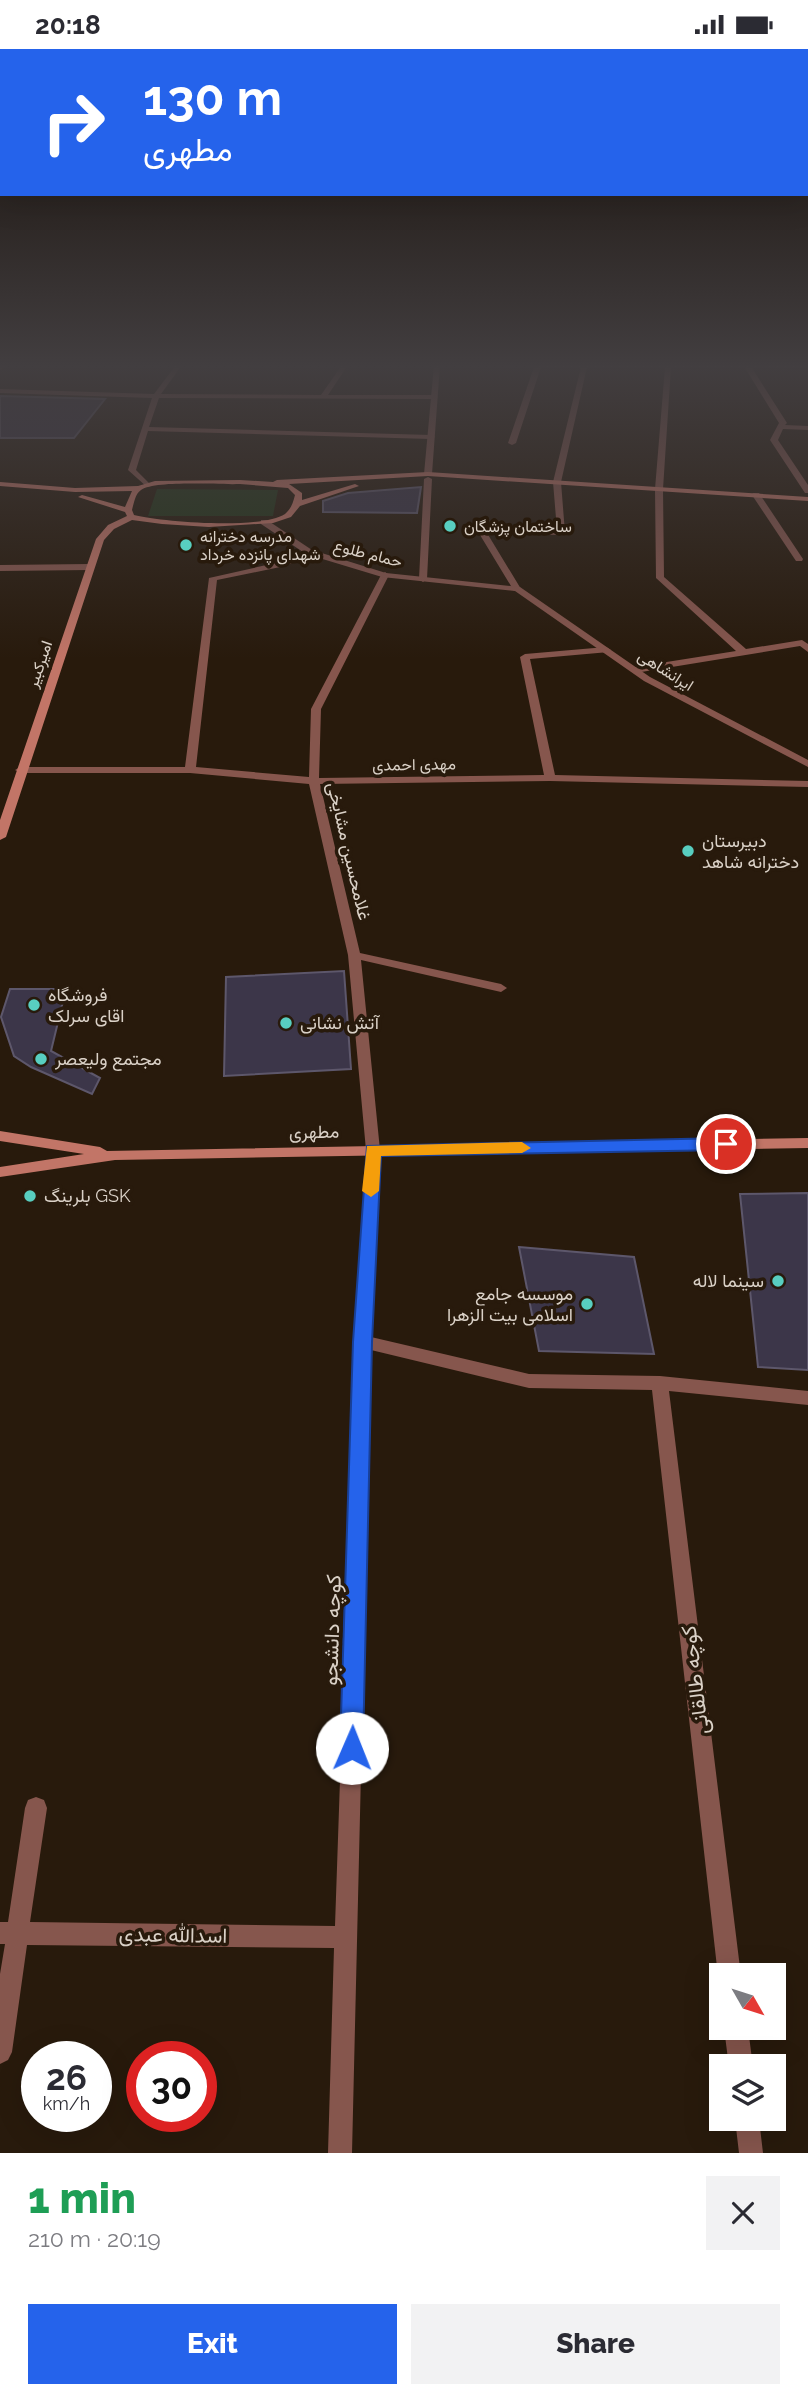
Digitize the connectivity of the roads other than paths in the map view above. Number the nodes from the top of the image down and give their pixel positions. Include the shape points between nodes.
1 (134, 463) edge
2 (429, 463) edge
3 (561, 463) edge
4 (661, 463) edge
5 (789, 463) edge
6 (428, 477) junction
7 (277, 482) junction
8 (557, 482) junction
9 (0, 486) edge
10 (143, 486) junction
11 (659, 489) junction
12 (808, 491) edge
13 (756, 495) junction
14 (808, 499) edge
15 (297, 504) junction
16 (129, 514) junction
17 (264, 522) junction
18 (309, 552) junction
19 (799, 559) dead end
20 (89, 567) junction
21 (0, 568) edge
22 (384, 575) junction
23 (423, 579) junction
24 (517, 589) junction
25 (808, 649) edge
26 (606, 650) junction
27 (743, 652) junction
28 (635, 670) junction
29 (808, 764) edge
30 (20, 770) junction
31 (190, 770) junction
32 (550, 778) junction
33 (314, 781) junction
34 (808, 784) edge
35 (0, 837) edge
36 (354, 955) junction
37 (502, 988) dead end
38 (0, 1136) edge
39 (808, 1143) edge
40 (373, 1150) junction
41 (116, 1155) junction
42 (0, 1172) edge
43 (363, 1342) junction
44 (660, 1384) junction
45 (808, 1398) edge
46 (36, 1808) dead end
47 (9, 1933) edge
48 (346, 1937) junction
49 (728, 1963) edge
50 (0, 2052) edge
51 (748, 2131) edge
52 (340, 2153) edge
53 (751, 2153) edge

1 - 10 street via 132,470
2 - 6 street
3 - 8 street
4 - 11 street
5 - 12 street
6 - 7 main road
6 - 8 main road
6 - 15 main road via 343,487
6 - 23 street
7 - 10 main road
7 - 15 main road via 296,490
8 - 11 main road
8 - 24 street via 561,533 481,530
9 - 10 main road via 75,490
9 - 16 main road via 89,498
10 - 16 main road via 132,494
11 - 13 main road
11 - 27 street via 660,578
13 - 14 main road
13 - 19 street
15 - 17 main road via 285,517
16 - 17 main road via 173,523
16 - 20 main road, امیرکبیر via 100,539
17 - 18 street, حمام طلوع
18 - 22 street, حمام طلوع
18 - 31 street via 282,564 213,578
20 - 21 street
20 - 30 main road, امیرکبیر
22 - 23 street, حمام طلوع
22 - 33 street, غلامحسین مشایخی via 316,709
23 - 24 street, حمام طلوع
24 - 26 street, ایرانشاهی
25 - 27 street via 802,643
26 - 28 street, ایرانشاهی
26 - 32 street via 525,657
27 - 28 street
28 - 29 street, ایرانشاهی
30 - 31 street, مهدی احمدی
30 - 35 main road, امیرکبیر
31 - 33 street, مهدی احمدی
32 - 33 street, مهدی احمدی
32 - 34 street, مهدی احمدی
33 - 36 street, غلامحسین مشایخی
36 - 37 street
36 - 40 street, غلامحسین مشایخی
38 - 41 main road, مطهری
39 - 40 main road, مطهری
40 - 41 main road, مطهری
40 - 43 street, کوچه دانشجو
41 - 42 main road, مطهری
43 - 44 street via 529,1381
43 - 48 street, کوچه دانشجو
44 - 45 street
44 - 49 street, کوچه طالقانی
46 - 47 street
47 - 48 street, اسدالله عبدی
47 - 50 street
48 - 52 street, کوچه دانشجو
51 - 53 street

